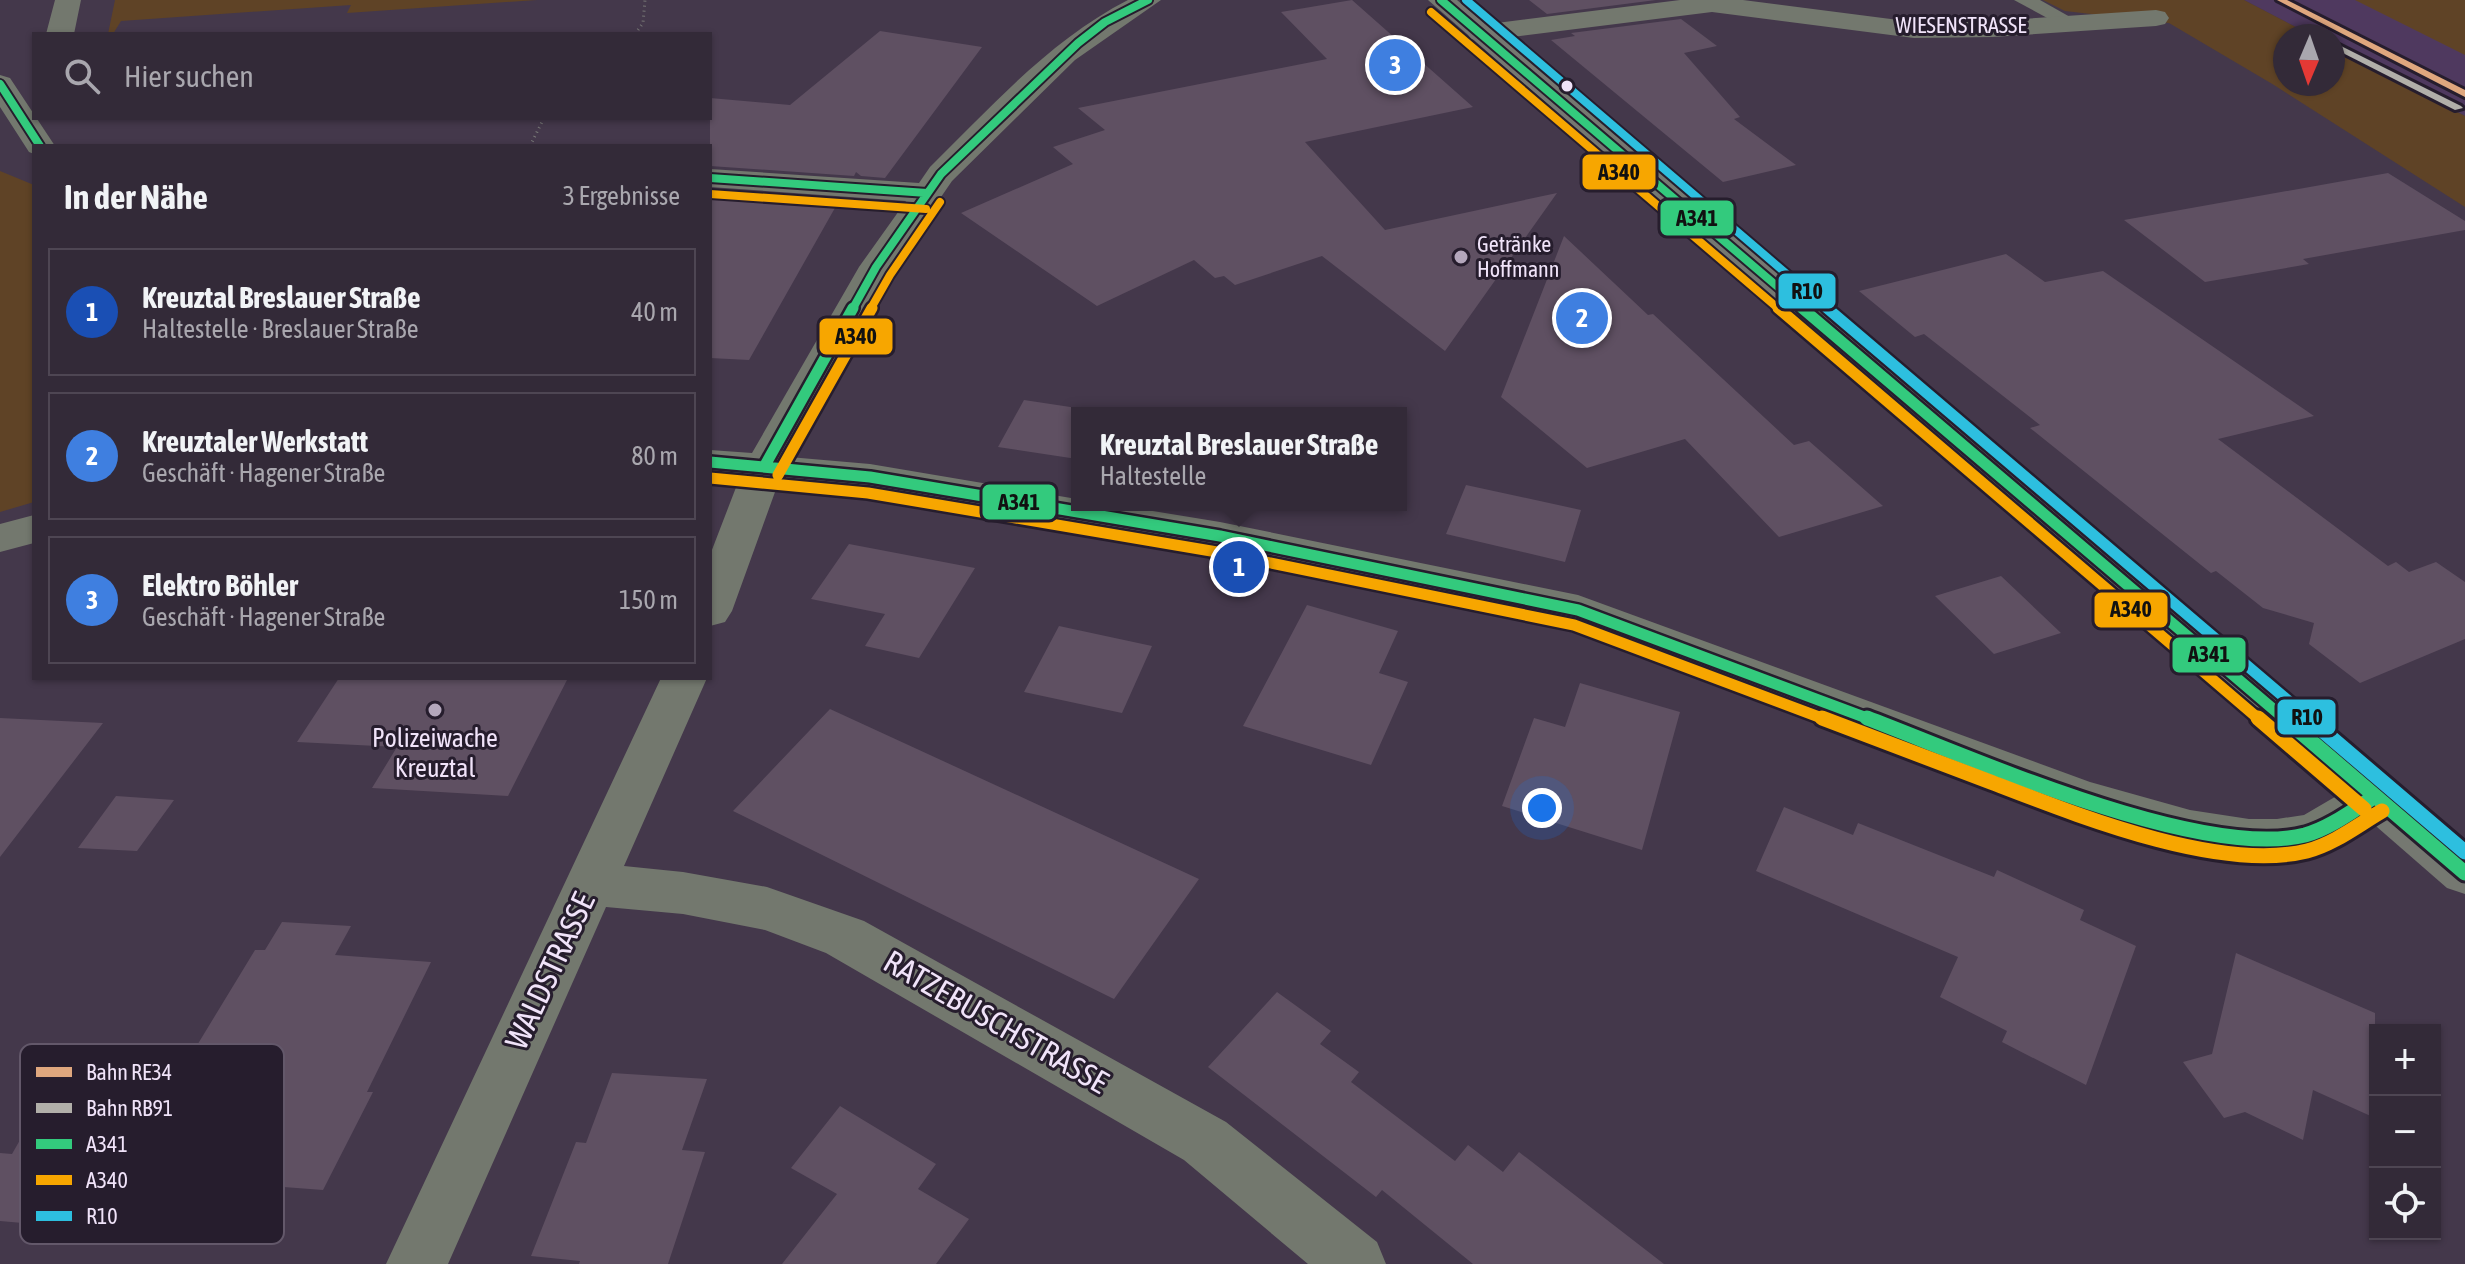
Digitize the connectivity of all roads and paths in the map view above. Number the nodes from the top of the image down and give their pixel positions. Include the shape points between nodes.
1 (68, 0) edge
2 (645, 0) edge
3 (1148, 0) edge
4 (1441, 0) edge
5 (2024, 0) edge
6 (2156, 18) dead end
7 (2069, 22) junction
8 (60, 32) edge
9 (636, 32) edge
10 (1481, 33) junction
11 (0, 84) edge
12 (53, 120) edge
13 (543, 120) edge
14 (39, 144) edge
15 (50, 144) edge
16 (532, 144) edge
17 (712, 178) edge
18 (927, 193) junction
19 (712, 462) edge
20 (764, 467) junction
21 (1071, 511) edge
22 (1072, 511) edge
23 (32, 530) edge
24 (0, 538) edge
25 (712, 606) edge
26 (683, 680) edge
27 (2374, 797) junction
28 (2465, 873) edge
29 (590, 884) junction
30 (417, 1264) edge
31 (1355, 1264) edge

1 - 8 street
2 - 9 path via 643,23
3 - 18 street via 1078,43
4 - 10 main road
5 - 7 lane
6 - 7 street, WIESENSTRASSE
7 - 10 street, WIESENSTRASSE via 1914,30 1712,4
10 - 27 main road
11 - 14 street
12 - 15 street
13 - 16 path
17 - 18 street
18 - 20 street via 876,267
19 - 20 street
20 - 21 street via 870,477
20 - 25 street
22 - 27 street via 1578,610 2077,797 2219,835 2276,841 2307,835
23 - 24 street
26 - 29 street, WALDSTRASSE
27 - 28 main road
29 - 30 street, WALDSTRASSE
29 - 31 street, RATZEBUSCHSTRASSE via 683,893 767,909 845,937 1205,1141

